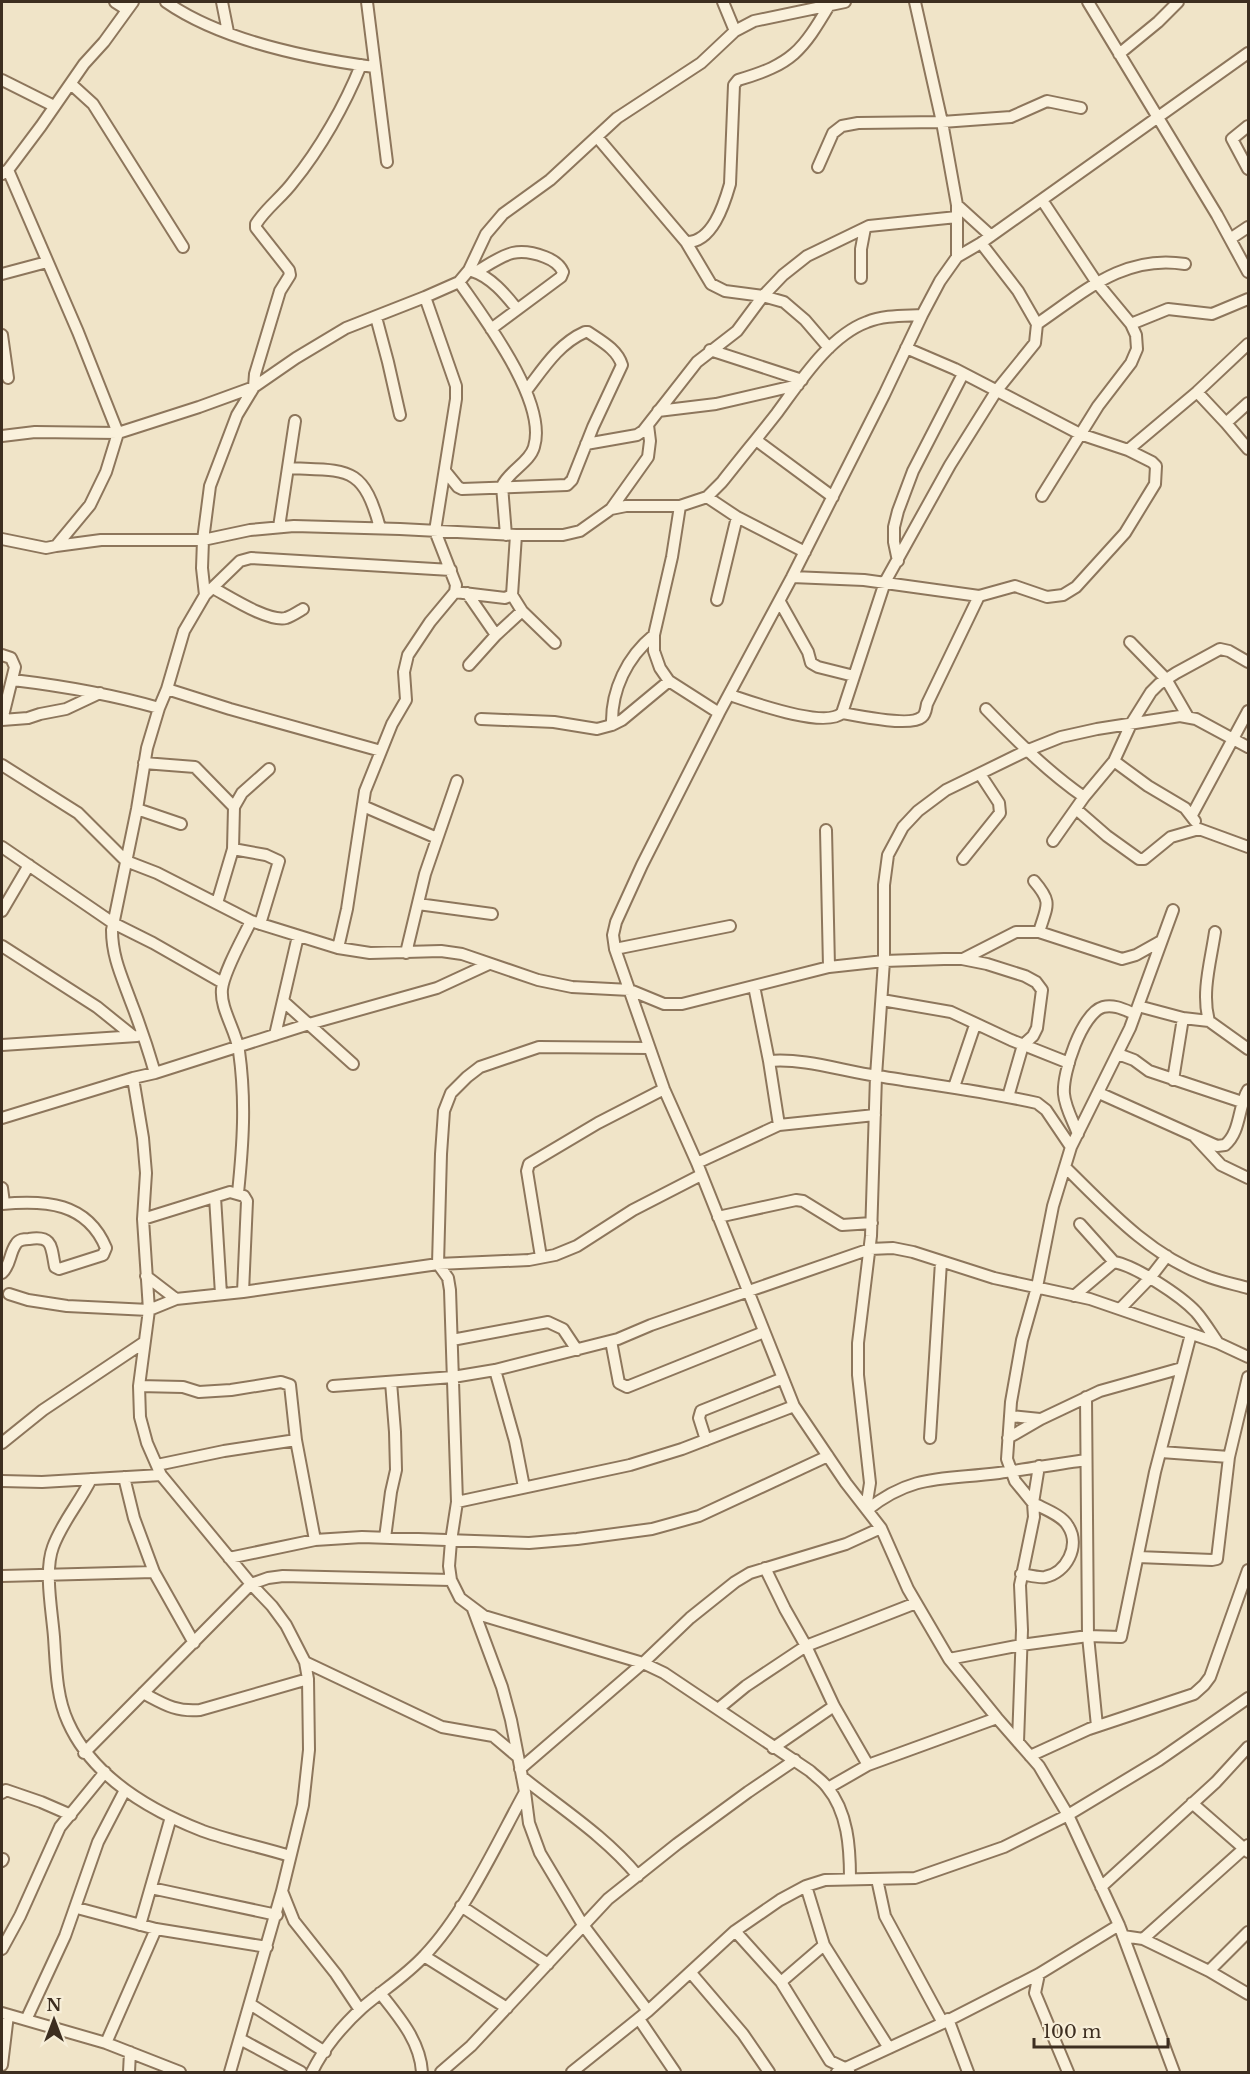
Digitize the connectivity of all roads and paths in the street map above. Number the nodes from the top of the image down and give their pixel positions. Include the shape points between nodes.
1 (115, 2) edge
2 (166, 2) edge
3 (222, 2) edge
4 (367, 2) edge
5 (723, 2) edge
6 (845, 2) edge
7 (915, 2) edge
8 (1088, 2) edge
9 (1178, 2) edge
10 (830, 3) junction
11 (130, 5) edge
12 (735, 31) junction
13 (228, 32) junction
14 (1248, 52) edge
15 (1119, 54) junction
16 (360, 65) junction
17 (374, 67) junction
18 (2, 80) edge
19 (71, 84) junction
20 (54, 106) junction
21 (1081, 108) dead end
22 (1158, 117) junction
23 (942, 122) junction
24 (1248, 126) edge
25 (597, 137) junction
26 (387, 162) dead end
27 (818, 167) dead end
28 (1248, 169) edge
29 (5, 172) edge
30 (1042, 200) junction
31 (957, 205) junction
32 (957, 217) junction
33 (1248, 227) edge
34 (865, 228) junction
35 (990, 235) junction
36 (1230, 239) junction
37 (686, 242) junction
38 (981, 243) junction
39 (183, 247) dead end
40 (957, 257) junction
41 (47, 262) junction
42 (1185, 264) dead end
43 (472, 271) junction
44 (1248, 272) edge
45 (2, 274) edge
46 (861, 278) dead end
47 (459, 282) junction
48 (1097, 283) junction
49 (763, 296) junction
50 (425, 297) junction
51 (1248, 299) edge
52 (517, 309) junction
53 (922, 315) junction
54 (376, 318) junction
55 (1037, 324) junction
56 (1131, 324) junction
57 (491, 329) junction
58 (2, 335) edge
59 (1248, 344) edge
60 (829, 348) junction
61 (906, 348) junction
62 (710, 350) junction
63 (963, 374) junction
64 (8, 378) dead end
65 (800, 383) junction
66 (254, 387) junction
67 (997, 390) junction
68 (526, 391) junction
69 (1197, 392) junction
70 (1248, 404) edge
71 (658, 411) junction
72 (400, 415) dead end
73 (295, 421) dead end
74 (1226, 423) junction
75 (648, 425) junction
76 (118, 433) junction
77 (1080, 434) junction
78 (2, 436) edge
79 (756, 440) junction
80 (586, 444) junction
81 (1248, 449) edge
82 (1128, 450) junction
83 (288, 468) junction
84 (445, 471) junction
85 (502, 486) junction
86 (1042, 496) dead end
87 (707, 497) junction
88 (833, 497) junction
89 (680, 507) junction
90 (611, 509) junction
91 (737, 517) junction
92 (279, 527) junction
93 (381, 528) junction
94 (435, 531) junction
95 (511, 535) junction
96 (2, 539) edge
97 (203, 540) junction
98 (56, 546) junction
99 (805, 552) junction
100 (898, 561) junction
101 (451, 570) junction
102 (792, 578) junction
103 (885, 582) junction
104 (209, 592) junction
105 (455, 592) junction
106 (467, 593) junction
107 (512, 595) junction
108 (979, 596) junction
109 (717, 600) dead end
110 (780, 602) junction
111 (303, 609) dead end
112 (522, 611) junction
113 (496, 635) junction
114 (654, 635) junction
115 (1130, 642) dead end
116 (555, 643) dead end
117 (2, 655) edge
118 (1248, 661) edge
119 (469, 665) dead end
120 (854, 676) junction
121 (1166, 679) junction
122 (13, 680) junction
123 (669, 681) junction
124 (167, 688) junction
125 (100, 693) junction
126 (730, 695) junction
127 (159, 708) junction
128 (986, 709) dead end
129 (1248, 711) edge
130 (719, 713) junction
131 (842, 713) junction
132 (1188, 717) junction
133 (481, 719) dead end
134 (2, 720) edge
135 (1131, 724) junction
136 (612, 725) junction
137 (1234, 740) junction
138 (1248, 747) edge
139 (381, 751) junction
140 (1026, 751) junction
141 (1114, 760) junction
142 (144, 763) junction
143 (2, 765) edge
144 (269, 769) dead end
145 (980, 774) junction
146 (457, 781) dead end
147 (1084, 797) junction
148 (363, 806) junction
149 (234, 807) junction
150 (137, 809) junction
151 (1076, 809) junction
152 (1192, 815) junction
153 (182, 824) dead end
154 (825, 830) dead end
155 (1199, 830) junction
156 (437, 838) junction
157 (1053, 841) dead end
158 (2, 846) edge
159 (1248, 847) edge
160 (233, 849) junction
161 (963, 859) dead end
162 (126, 861) junction
163 (28, 865) junction
164 (1034, 880) dead end
165 (217, 903) junction
166 (418, 904) junction
167 (1173, 910) dead end
168 (2, 911) edge
169 (492, 914) dead end
170 (256, 922) junction
171 (113, 923) junction
172 (730, 926) dead end
173 (1039, 932) junction
174 (1215, 932) dead end
175 (298, 936) junction
176 (1161, 940) junction
177 (2, 946) edge
178 (338, 948) junction
179 (615, 949) junction
180 (406, 953) junction
181 (962, 959) junction
182 (884, 961) junction
183 (489, 964) junction
184 (829, 967) junction
185 (223, 983) junction
186 (754, 986) junction
187 (630, 990) junction
188 (882, 1000) junction
189 (283, 1001) junction
190 (1136, 1010) junction
191 (1183, 1018) junction
192 (1209, 1021) junction
193 (309, 1024) junction
194 (975, 1025) junction
195 (138, 1035) junction
196 (275, 1035) junction
197 (2, 1045) edge
198 (1023, 1045) junction
199 (238, 1047) junction
200 (649, 1048) junction
201 (1248, 1049) edge
202 (1118, 1054) junction
203 (769, 1061) junction
204 (1069, 1063) junction
205 (353, 1064) dead end
206 (155, 1073) junction
207 (876, 1076) junction
208 (133, 1078) junction
209 (1173, 1080) junction
210 (954, 1086) junction
211 (663, 1089) junction
212 (1248, 1090) edge
213 (1099, 1093) junction
214 (1008, 1096) junction
215 (1242, 1102) junction
216 (875, 1115) junction
217 (2, 1118) edge
218 (779, 1125) junction
219 (1078, 1134) junction
220 (1194, 1136) junction
221 (1071, 1147) junction
222 (697, 1163) junction
223 (1065, 1167) junction
224 (701, 1175) junction
225 (1248, 1178) edge
226 (2, 1188) edge
227 (238, 1193) junction
228 (215, 1197) junction
229 (3, 1204) edge
230 (718, 1216) junction
231 (143, 1220) junction
232 (872, 1223) junction
233 (1080, 1224) dead end
234 (870, 1250) junction
235 (1167, 1256) junction
236 (541, 1257) junction
237 (941, 1262) junction
238 (1114, 1262) junction
239 (438, 1264) junction
240 (2, 1273) edge
241 (146, 1275) junction
242 (1150, 1278) junction
243 (1037, 1287) junction
244 (1248, 1288) edge
245 (747, 1291) junction
246 (243, 1292) junction
247 (9, 1294) dead end
248 (221, 1294) junction
249 (1074, 1296) junction
250 (176, 1299) junction
251 (1120, 1309) junction
252 (148, 1310) junction
253 (764, 1332) junction
254 (1191, 1334) junction
255 (452, 1340) junction
256 (611, 1341) junction
257 (143, 1343) junction
258 (1218, 1343) junction
259 (577, 1350) junction
260 (1248, 1357) edge
261 (1182, 1368) junction
262 (495, 1370) junction
263 (453, 1377) junction
264 (1248, 1377) edge
265 (781, 1379) junction
266 (391, 1382) junction
267 (139, 1386) junction
268 (333, 1386) dead end
269 (1086, 1397) junction
270 (794, 1406) junction
271 (1010, 1416) junction
272 (1041, 1419) junction
273 (930, 1438) dead end
274 (1008, 1438) junction
275 (296, 1440) junction
276 (706, 1440) junction
277 (2, 1443) edge
278 (1161, 1452) junction
279 (828, 1456) junction
280 (1229, 1457) junction
281 (1086, 1460) junction
282 (1039, 1466) junction
283 (159, 1470) junction
284 (1010, 1472) junction
285 (124, 1477) junction
286 (91, 1479) junction
287 (2, 1481) edge
288 (870, 1483) junction
289 (524, 1487) junction
290 (888, 1495) junction
291 (457, 1502) junction
292 (1033, 1503) junction
293 (867, 1509) junction
294 (881, 1528) junction
295 (385, 1538) junction
296 (315, 1540) junction
297 (451, 1541) junction
298 (1138, 1557) junction
299 (229, 1558) junction
300 (765, 1568) junction
301 (1248, 1570) edge
302 (154, 1572) junction
303 (1021, 1574) junction
304 (50, 1575) junction
305 (2, 1576) edge
306 (451, 1580) junction
307 (251, 1584) junction
308 (916, 1602) junction
309 (473, 1609) junction
310 (1088, 1636) junction
311 (194, 1643) junction
312 (1021, 1645) junction
313 (806, 1646) junction
314 (949, 1659) junction
315 (305, 1662) junction
316 (643, 1663) junction
317 (308, 1679) junction
318 (143, 1693) junction
319 (1248, 1698) edge
320 (834, 1706) junction
321 (718, 1709) junction
322 (997, 1718) junction
323 (1097, 1726) junction
324 (1017, 1742) junction
325 (773, 1748) junction
326 (1248, 1748) edge
327 (84, 1753) junction
328 (1030, 1756) junction
329 (518, 1757) junction
330 (795, 1760) junction
331 (868, 1765) junction
332 (105, 1772) junction
333 (521, 1773) junction
334 (828, 1788) junction
335 (125, 1790) junction
336 (525, 1791) junction
337 (2, 1793) edge
338 (1192, 1803) junction
339 (71, 1815) junction
340 (1068, 1815) junction
341 (171, 1817) junction
342 (1247, 1848) edge
343 (290, 1856) junction
344 (638, 1875) junction
345 (850, 1878) junction
346 (877, 1879) junction
347 (806, 1886) junction
348 (1101, 1887) junction
349 (151, 1888) junction
350 (282, 1891) junction
351 (461, 1906) junction
352 (77, 1908) junction
353 (277, 1915) junction
354 (140, 1925) junction
355 (583, 1925) junction
356 (1119, 1926) junction
357 (156, 1929) junction
358 (735, 1930) junction
359 (1248, 1932) edge
360 (1123, 1936) junction
361 (1143, 1939) junction
362 (824, 1946) junction
363 (267, 1947) junction
364 (2, 1949) edge
365 (424, 1956) junction
366 (548, 1964) junction
367 (1209, 1971) junction
368 (691, 1973) junction
369 (1039, 1974) junction
370 (781, 1982) junction
371 (1018, 1984) junction
372 (381, 1993) junction
373 (1035, 1993) junction
374 (1248, 1994) edge
375 (250, 2004) junction
376 (507, 2008) junction
377 (360, 2010) junction
378 (5, 2014) edge
379 (644, 2015) junction
380 (26, 2020) junction
381 (946, 2021) junction
382 (240, 2039) junction
383 (106, 2043) junction
384 (889, 2048) junction
385 (130, 2052) junction
386 (325, 2052) junction
387 (2, 2065) edge
388 (829, 2067) edge
389 (862, 2067) edge
390 (845, 2071) edge
391 (177, 2072) edge
392 (129, 2073) edge
393 (230, 2073) edge
394 (301, 2073) edge
395 (312, 2073) edge
396 (422, 2073) edge
397 (441, 2073) edge
398 (572, 2073) edge
399 (675, 2073) edge
400 (769, 2073) edge
401 (968, 2073) edge
402 (1068, 2073) edge
403 (1174, 2073) edge

1 - 11 street
2 - 13 street
3 - 13 street
4 - 17 street
5 - 12 street
6 - 10 street
7 - 23 street
8 - 15 street
9 - 15 street
10 - 12 street via 754,21
10 - 37 street via 795,54 734,85 730,184 706,235
11 - 19 street
12 - 25 street via 701,63 626,112
13 - 16 street via 308,56
14 - 22 street
15 - 22 street
16 - 17 street
16 - 66 street via 339,111 304,168 256,224 290,275 280,291
17 - 26 street
18 - 20 street
19 - 20 street
19 - 39 street via 93,104
20 - 29 street
21 - 23 street via 1047,101 1011,117
22 - 30 street
22 - 36 street
23 - 27 street via 842,126 833,133
23 - 31 street
24 - 28 street via 1232,140
25 - 37 street
25 - 43 street via 495,222 486,234
29 - 41 street
30 - 35 street
30 - 48 street
31 - 32 street
31 - 35 street
32 - 34 street
32 - 40 street
33 - 36 street
34 - 46 street
34 - 49 street via 807,256
35 - 38 street
36 - 44 street
37 - 49 street via 711,284 725,291
38 - 40 street
38 - 55 street via 1018,291
40 - 53 street
41 - 45 street
41 - 76 street
42 - 48 street via 1151,262 1115,272
43 - 47 street
43 - 52 street via 505,294
43 - 52 street via 518,251 550,259 561,267 561,277
47 - 50 street
47 - 57 street
48 - 55 street
48 - 56 street
49 - 60 street via 784,302
49 - 62 street via 737,331
50 - 54 street
50 - 84 street via 456,386
51 - 56 street via 1212,314 1168,309
52 - 57 street
53 - 60 street via 867,322 846,332
53 - 61 street
54 - 66 street via 346,328
54 - 72 street
55 - 67 street via 1035,343
56 - 77 street via 1137,349 1131,363
57 - 68 street
58 - 64 street
59 - 69 street
60 - 65 street
61 - 63 street
61 - 88 street
62 - 65 street
62 - 71 street
63 - 67 street
63 - 100 street via 913,471 898,511 894,542
65 - 71 street via 716,404
65 - 79 street
66 - 76 street
66 - 97 street via 237,415 214,475
67 - 77 street
67 - 100 street via 950,465
68 - 80 street via 560,348 581,333 588,332 616,352 622,365
68 - 85 street via 536,425 534,449
69 - 74 street
69 - 82 street
70 - 74 street
71 - 75 street
73 - 83 street
74 - 81 street
75 - 80 street via 637,435
75 - 90 street via 648,457
76 - 78 street via 35,432
76 - 98 street via 90,505
77 - 82 street
77 - 86 street
79 - 87 street
79 - 88 street
80 - 85 street via 567,485
82 - 108 street via 1156,466 1155,484 1125,533 1076,587 1063,595 1047,597 1015,586
83 - 92 street
83 - 93 street via 341,471 352,476 374,502
84 - 85 street via 462,489
84 - 94 street
85 - 95 street
87 - 89 street
87 - 91 street
88 - 99 street
89 - 90 street
89 - 114 street
90 - 95 street via 580,531
91 - 99 street
91 - 109 street
92 - 93 street
92 - 97 street
93 - 94 street
94 - 95 street
94 - 101 street
95 - 107 street
96 - 98 street via 46,548
97 - 98 street via 101,540
97 - 104 street via 202,568
99 - 102 street
100 - 103 street
101 - 104 street via 251,558 240,561
101 - 105 street
102 - 103 street
102 - 110 street
103 - 108 street
103 - 120 street
104 - 111 street via 276,618 287,618
104 - 124 street via 184,631
105 - 106 street
105 - 139 street via 408,655 404,672 406,700
106 - 107 street via 505,598
106 - 113 street
107 - 112 street
108 - 131 street via 925,715 911,721
110 - 120 street via 811,663
110 - 126 street
112 - 113 street
112 - 116 street
113 - 119 street
114 - 123 street via 654,651
114 - 136 street via 641,646 620,680 613,701
115 - 121 street
117 - 122 street via 14,662
118 - 121 street via 1220,649
120 - 131 street
121 - 132 street
121 - 135 street via 1151,692
122 - 125 street
122 - 134 street
123 - 130 street
123 - 136 street
124 - 127 street
124 - 139 street
125 - 127 street
125 - 134 street via 66,709
126 - 130 street
126 - 131 street via 807,716 833,718
127 - 142 street
128 - 140 street
129 - 137 street
130 - 179 street via 616,922
132 - 135 street
132 - 137 street
133 - 136 street via 554,722 597,729
135 - 140 street via 1061,737
135 - 141 street
137 - 138 street
137 - 152 street
139 - 148 street
140 - 145 street
140 - 147 street
141 - 147 street
141 - 152 street
142 - 149 street via 195,767
142 - 150 street
143 - 162 street via 78,813
144 - 149 street via 242,792
145 - 161 street via 999,803 1000,813
145 - 182 street via 946,790 918,811 903,827 888,855
146 - 156 street
147 - 151 street
148 - 156 street
148 - 178 street
149 - 160 street
150 - 153 street
150 - 162 street
151 - 155 street via 1139,859 1171,837
151 - 157 street
152 - 155 street
154 - 184 street
155 - 159 street
156 - 166 street
158 - 163 street
160 - 165 street
160 - 170 street via 279,861
162 - 165 street
162 - 171 street
163 - 168 street
163 - 171 street
164 - 173 street via 1047,900
165 - 170 street
166 - 169 street
166 - 180 street
167 - 176 street
170 - 175 street
170 - 185 street
171 - 185 street
171 - 195 street via 115,961
172 - 179 street
173 - 176 street via 1122,959
173 - 181 street via 1016,932
174 - 192 street via 1207,987
175 - 178 street
175 - 189 street
176 - 190 street
177 - 195 street
178 - 180 street
179 - 187 street
180 - 183 street via 441,951
181 - 182 street
181 - 198 street via 1025,976 1040,986 1037,1028
182 - 184 street
182 - 188 street
183 - 187 street via 572,987
183 - 193 street via 436,988
184 - 186 street
185 - 199 street via 222,996
186 - 187 street via 682,1004 663,1004
186 - 203 street
187 - 200 street
188 - 194 street via 951,1012
188 - 207 street
189 - 193 street
189 - 196 street
190 - 191 street
190 - 202 street
190 - 204 street via 1115,1006 1094,1012
191 - 192 street
191 - 209 street
192 - 201 street
193 - 196 street
193 - 205 street
194 - 198 street
194 - 210 street
195 - 197 street
195 - 206 street
196 - 199 street
198 - 204 street
198 - 214 street
199 - 206 street
199 - 227 street via 245,1109
200 - 211 street
200 - 239 street via 539,1047 480,1067 451,1093 444,1111
202 - 209 street
202 - 213 street
203 - 207 street via 794,1061
203 - 218 street
204 - 219 street via 1064,1092
206 - 208 street
207 - 210 street
207 - 216 street
208 - 217 street
208 - 231 street via 146,1173
209 - 215 street
210 - 214 street
211 - 222 street
211 - 236 street via 529,1164
212 - 215 street
213 - 219 street
213 - 220 street
214 - 221 street via 1037,1103 1046,1110
215 - 220 street via 1234,1134 1225,1145 1217,1146
216 - 218 street
216 - 232 street
218 - 222 street
219 - 221 street
220 - 225 street via 1221,1165
221 - 223 street
222 - 224 street
223 - 235 street via 1129,1228
223 - 243 street
224 - 230 street
224 - 236 street via 633,1210 578,1246
226 - 229 street
227 - 228 street
227 - 246 street via 247,1201
228 - 231 street
228 - 248 street
229 - 240 street via 53,1203 81,1214 94,1225 106,1248 103,1255 59,1269 46,1239 20,1240
230 - 232 street via 796,1200 842,1225
230 - 245 street
231 - 241 street
232 - 234 street
233 - 238 street
234 - 237 street via 893,1248
234 - 245 street
234 - 288 street via 858,1342
235 - 242 street
235 - 244 street via 1205,1276
236 - 239 street
237 - 243 street
237 - 273 street
238 - 242 street
238 - 249 street
239 - 246 street
239 - 255 street via 448,1278
241 - 250 street
241 - 252 street
242 - 251 street
242 - 258 street via 1196,1312
243 - 249 street
243 - 271 street via 1022,1340
245 - 253 street
245 - 256 street
246 - 248 street
247 - 252 street via 67,1306
248 - 250 street
249 - 251 street
250 - 252 street
251 - 254 street
252 - 257 street
253 - 256 street via 627,1387 618,1383
253 - 265 street
254 - 258 street
254 - 261 street
255 - 259 street via 548,1322 563,1329
255 - 263 street
256 - 259 street
257 - 267 street
257 - 277 street via 43,1410
258 - 260 street
259 - 262 street
261 - 269 street
261 - 278 street
262 - 263 street
262 - 289 street
263 - 266 street
263 - 291 street
264 - 280 street
265 - 270 street
265 - 276 street via 701,1411 699,1418
266 - 268 street
266 - 295 street via 396,1470
267 - 275 street via 183,1387 199,1392 287,1383 291,1389
267 - 283 street via 140,1417
269 - 272 street
269 - 281 street
270 - 276 street
270 - 279 street
271 - 272 street
271 - 274 street
272 - 274 street
274 - 284 street
275 - 283 street via 234,1449
275 - 296 street
276 - 289 street via 630,1465
278 - 280 street
278 - 298 street
279 - 293 street
279 - 297 street via 699,1516 652,1528 529,1544
280 - 298 street via 1217,1559
281 - 282 street
281 - 310 street
282 - 284 street
282 - 292 street
283 - 285 street
283 - 299 street
284 - 290 street via 944,1477 906,1486
284 - 292 street
285 - 286 street
285 - 302 street
286 - 287 street
286 - 304 street via 52,1549
288 - 290 street
288 - 293 street
289 - 291 street
290 - 293 street
291 - 297 street
292 - 303 street via 1032,1535
292 - 303 street via 1068,1525 1072,1553 1065,1566 1044,1578
293 - 294 street
294 - 300 street via 846,1544
294 - 308 street
295 - 296 street
295 - 297 street
296 - 299 street
297 - 306 street
298 - 310 street via 1123,1635
299 - 307 street
300 - 313 street
300 - 316 street via 735,1581
301 - 323 street via 1204,1685 1194,1694
302 - 304 street
302 - 311 street
303 - 312 street
304 - 305 street
304 - 327 street via 57,1680 67,1720
306 - 307 street via 283,1576
306 - 309 street via 460,1598
307 - 311 street
307 - 315 street via 286,1625
308 - 313 street
308 - 314 street
309 - 316 street via 484,1616
309 - 329 street via 502,1687
310 - 312 street
310 - 323 street
311 - 318 street
312 - 314 street
312 - 324 street
313 - 320 street
313 - 321 street
314 - 322 street
315 - 317 street
315 - 329 street via 442,1727 493,1737
316 - 321 street
316 - 333 street
317 - 318 street via 200,1710 182,1711
317 - 343 street via 308,1761 303,1805
318 - 327 street
319 - 340 street via 1159,1760
320 - 325 street
320 - 331 street
321 - 325 street
322 - 324 street
322 - 331 street
323 - 328 street
324 - 328 street
325 - 330 street
326 - 338 street
327 - 332 street
328 - 340 street
329 - 333 street
330 - 334 street
330 - 344 street
331 - 334 street
332 - 335 street
332 - 339 street
333 - 336 street
333 - 344 street via 597,1833
334 - 345 street via 843,1817
335 - 341 street
335 - 352 street via 98,1842
336 - 351 street
336 - 355 street via 529,1823 540,1853
337 - 339 street via 6,1790
338 - 342 street
338 - 348 street
339 - 364 street via 60,1827
340 - 346 street via 962,1863 915,1878
340 - 348 street
341 - 343 street via 204,1832
341 - 349 street
342 - 361 street
343 - 350 street
344 - 355 street
345 - 346 street
345 - 347 street
346 - 381 street via 885,1916
347 - 358 street
347 - 362 street
348 - 356 street
349 - 353 street
349 - 354 street
350 - 353 street
350 - 377 street via 294,1921
351 - 365 street
351 - 366 street
352 - 354 street
352 - 380 street
353 - 363 street
354 - 357 street
355 - 366 street
355 - 379 street
356 - 360 street
356 - 369 street
357 - 363 street
357 - 383 street
358 - 368 street
358 - 370 street
359 - 367 street
360 - 361 street
360 - 403 street
361 - 367 street
362 - 370 street
362 - 384 street
363 - 375 street
365 - 372 street
365 - 376 street
366 - 376 street
367 - 374 street
368 - 379 street
368 - 400 street via 743,2034
369 - 371 street
369 - 373 street
370 - 388 street
371 - 373 street
371 - 381 street
372 - 377 street
372 - 396 street via 411,2034
373 - 402 street
375 - 382 street
375 - 386 street
376 - 397 street
377 - 386 street
378 - 380 street
378 - 387 street
379 - 398 street
379 - 399 street
380 - 383 street
381 - 384 street
381 - 401 street
382 - 393 street
382 - 394 street
383 - 385 street
384 - 389 street
385 - 391 street
385 - 392 street
386 - 395 street
388 - 390 street
389 - 390 street

